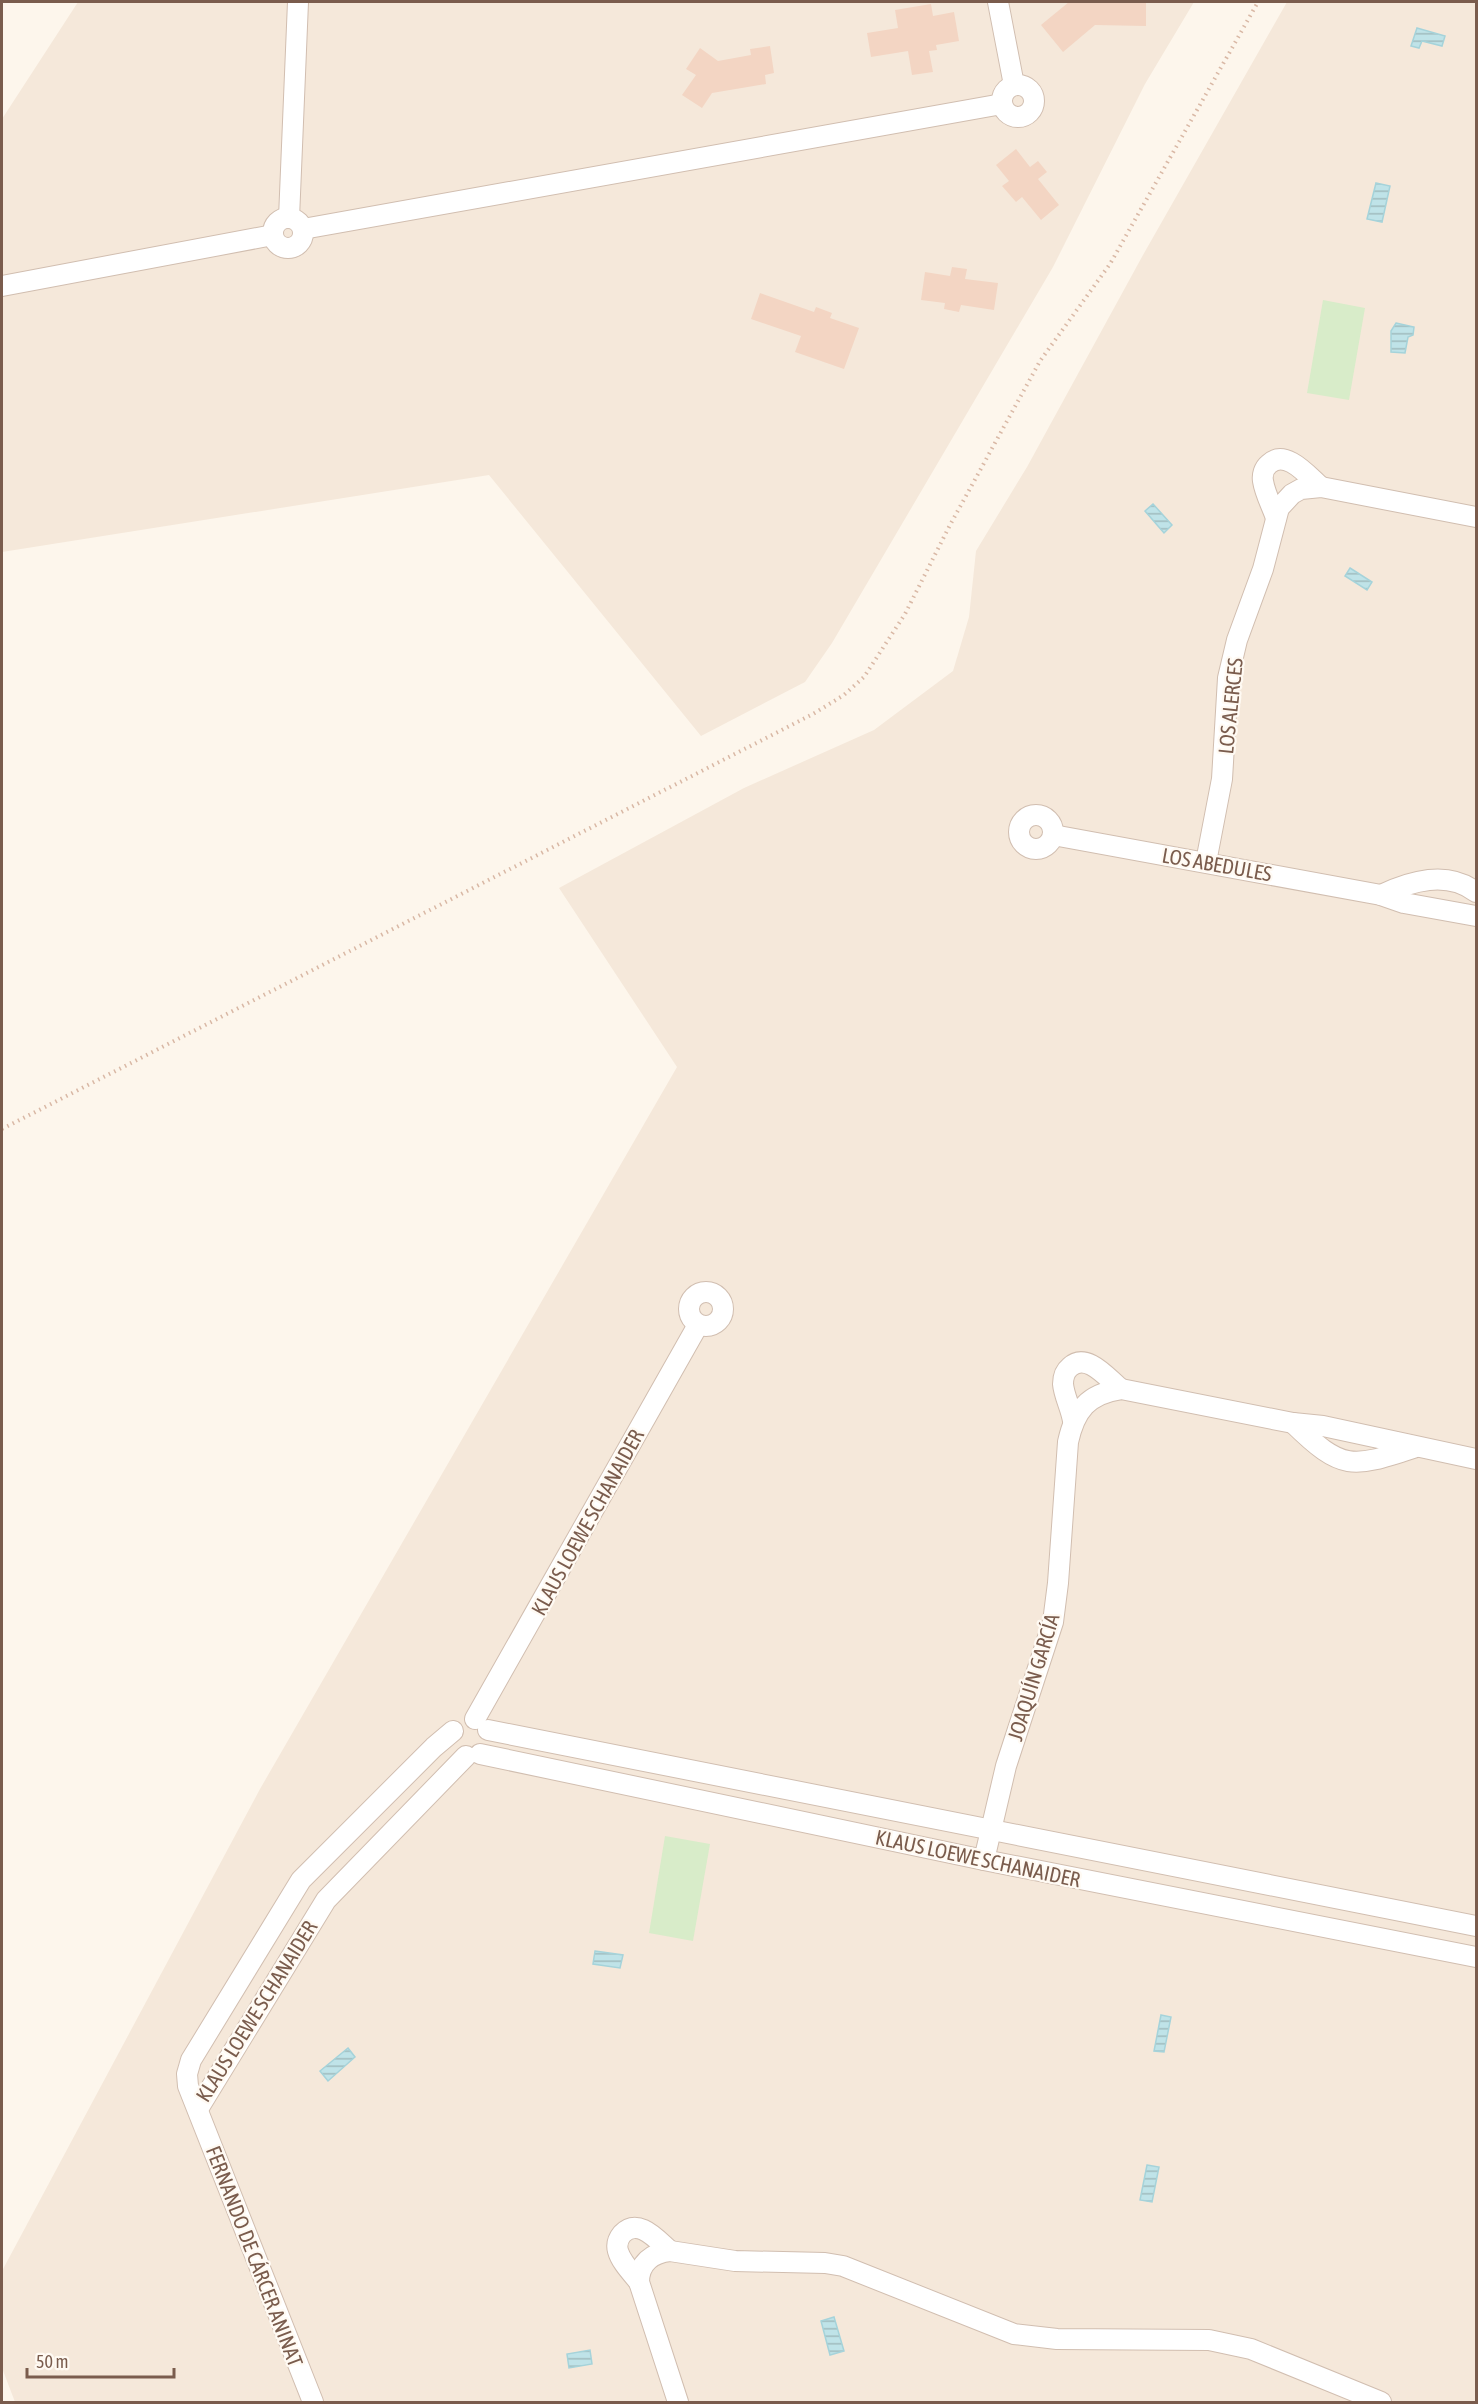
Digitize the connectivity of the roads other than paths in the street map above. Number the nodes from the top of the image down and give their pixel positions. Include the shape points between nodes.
1 (298, 2) edge
2 (998, 2) edge
3 (1014, 85) junction
4 (1002, 104) junction
5 (296, 223) junction
6 (273, 235) junction
7 (2, 286) edge
8 (1321, 488) junction
9 (1476, 517) edge
10 (1276, 518) junction
11 (1053, 835) dead end
12 (1206, 862) junction
13 (1476, 892) edge
14 (1381, 895) junction
15 (1476, 916) edge
16 (698, 1324) dead end
17 (1121, 1389) junction
18 (1073, 1421) junction
19 (1293, 1423) junction
20 (1416, 1448) junction
21 (1476, 1460) edge
22 (482, 1724) junction
23 (453, 1731) junction
24 (473, 1755) junction
25 (992, 1829) junction
26 (984, 1860) junction
27 (1476, 1926) edge
28 (1476, 1957) edge
29 (198, 2109) junction
30 (670, 2251) junction
31 (639, 2282) junction
32 (313, 2403) edge
33 (678, 2403) edge
34 (1381, 2403) edge

1 - 5 street
2 - 3 street
3 - 4 street via 1005,91
3 - 4 street via 1026,86 1032,92 1031,112 1013,117
4 - 5 street
5 - 6 street via 279,221
5 - 6 street via 302,239 296,247 281,247
6 - 7 street
8 - 9 street, LOS ALERCES
8 - 10 street, LOS ALERCES via 1301,489 1292,494 1279,508
8 - 10 street via 1295,465 1283,459 1273,461 1263,480
10 - 12 street, LOS ALERCES via 1230,665 1223,771
11 - 12 street, LOS ABEDULES
12 - 14 street, LOS ABEDULES
13 - 14 street via 1458,883 1431,879
14 - 15 street, LOS ABEDULES
16 - 22 street, KLAUS LOEWE SCHANAIDER
17 - 18 street via 1094,1398
17 - 18 street, JOAQUÍN GARCÍA via 1097,1368 1075,1364 1063,1380
17 - 19 street
18 - 25 street, JOAQUÍN GARCÍA via 1064,1480 1053,1622 1008,1758
19 - 20 street via 1335,1428
19 - 20 street via 1324,1451 1352,1462 1372,1461
20 - 21 street
22 - 23 street via 461,1721
22 - 24 street via 489,1741
22 - 25 street, KLAUS LOEWE SCHANAIDER
23 - 24 street via 456,1749
23 - 29 street, KLAUS LOEWE SCHANAIDER via 312,1867 291,1895 188,2067 187,2080
24 - 26 street, KLAUS LOEWE SCHANAIDER
24 - 29 street, KLAUS LOEWE SCHANAIDER via 326,1899
25 - 26 street, JOAQUÍN GARCÍA
25 - 27 street, KLAUS LOEWE SCHANAIDER
26 - 28 street, KLAUS LOEWE SCHANAIDER
29 - 32 street, FERNANDO DE CÁRCER ANINAT
30 - 31 street via 648,2259 640,2270
30 - 31 street via 642,2229 623,2233 617,2241 618,2253
30 - 34 street via 735,2261 843,2266 998,2329 1036,2338 1228,2343
31 - 33 street

